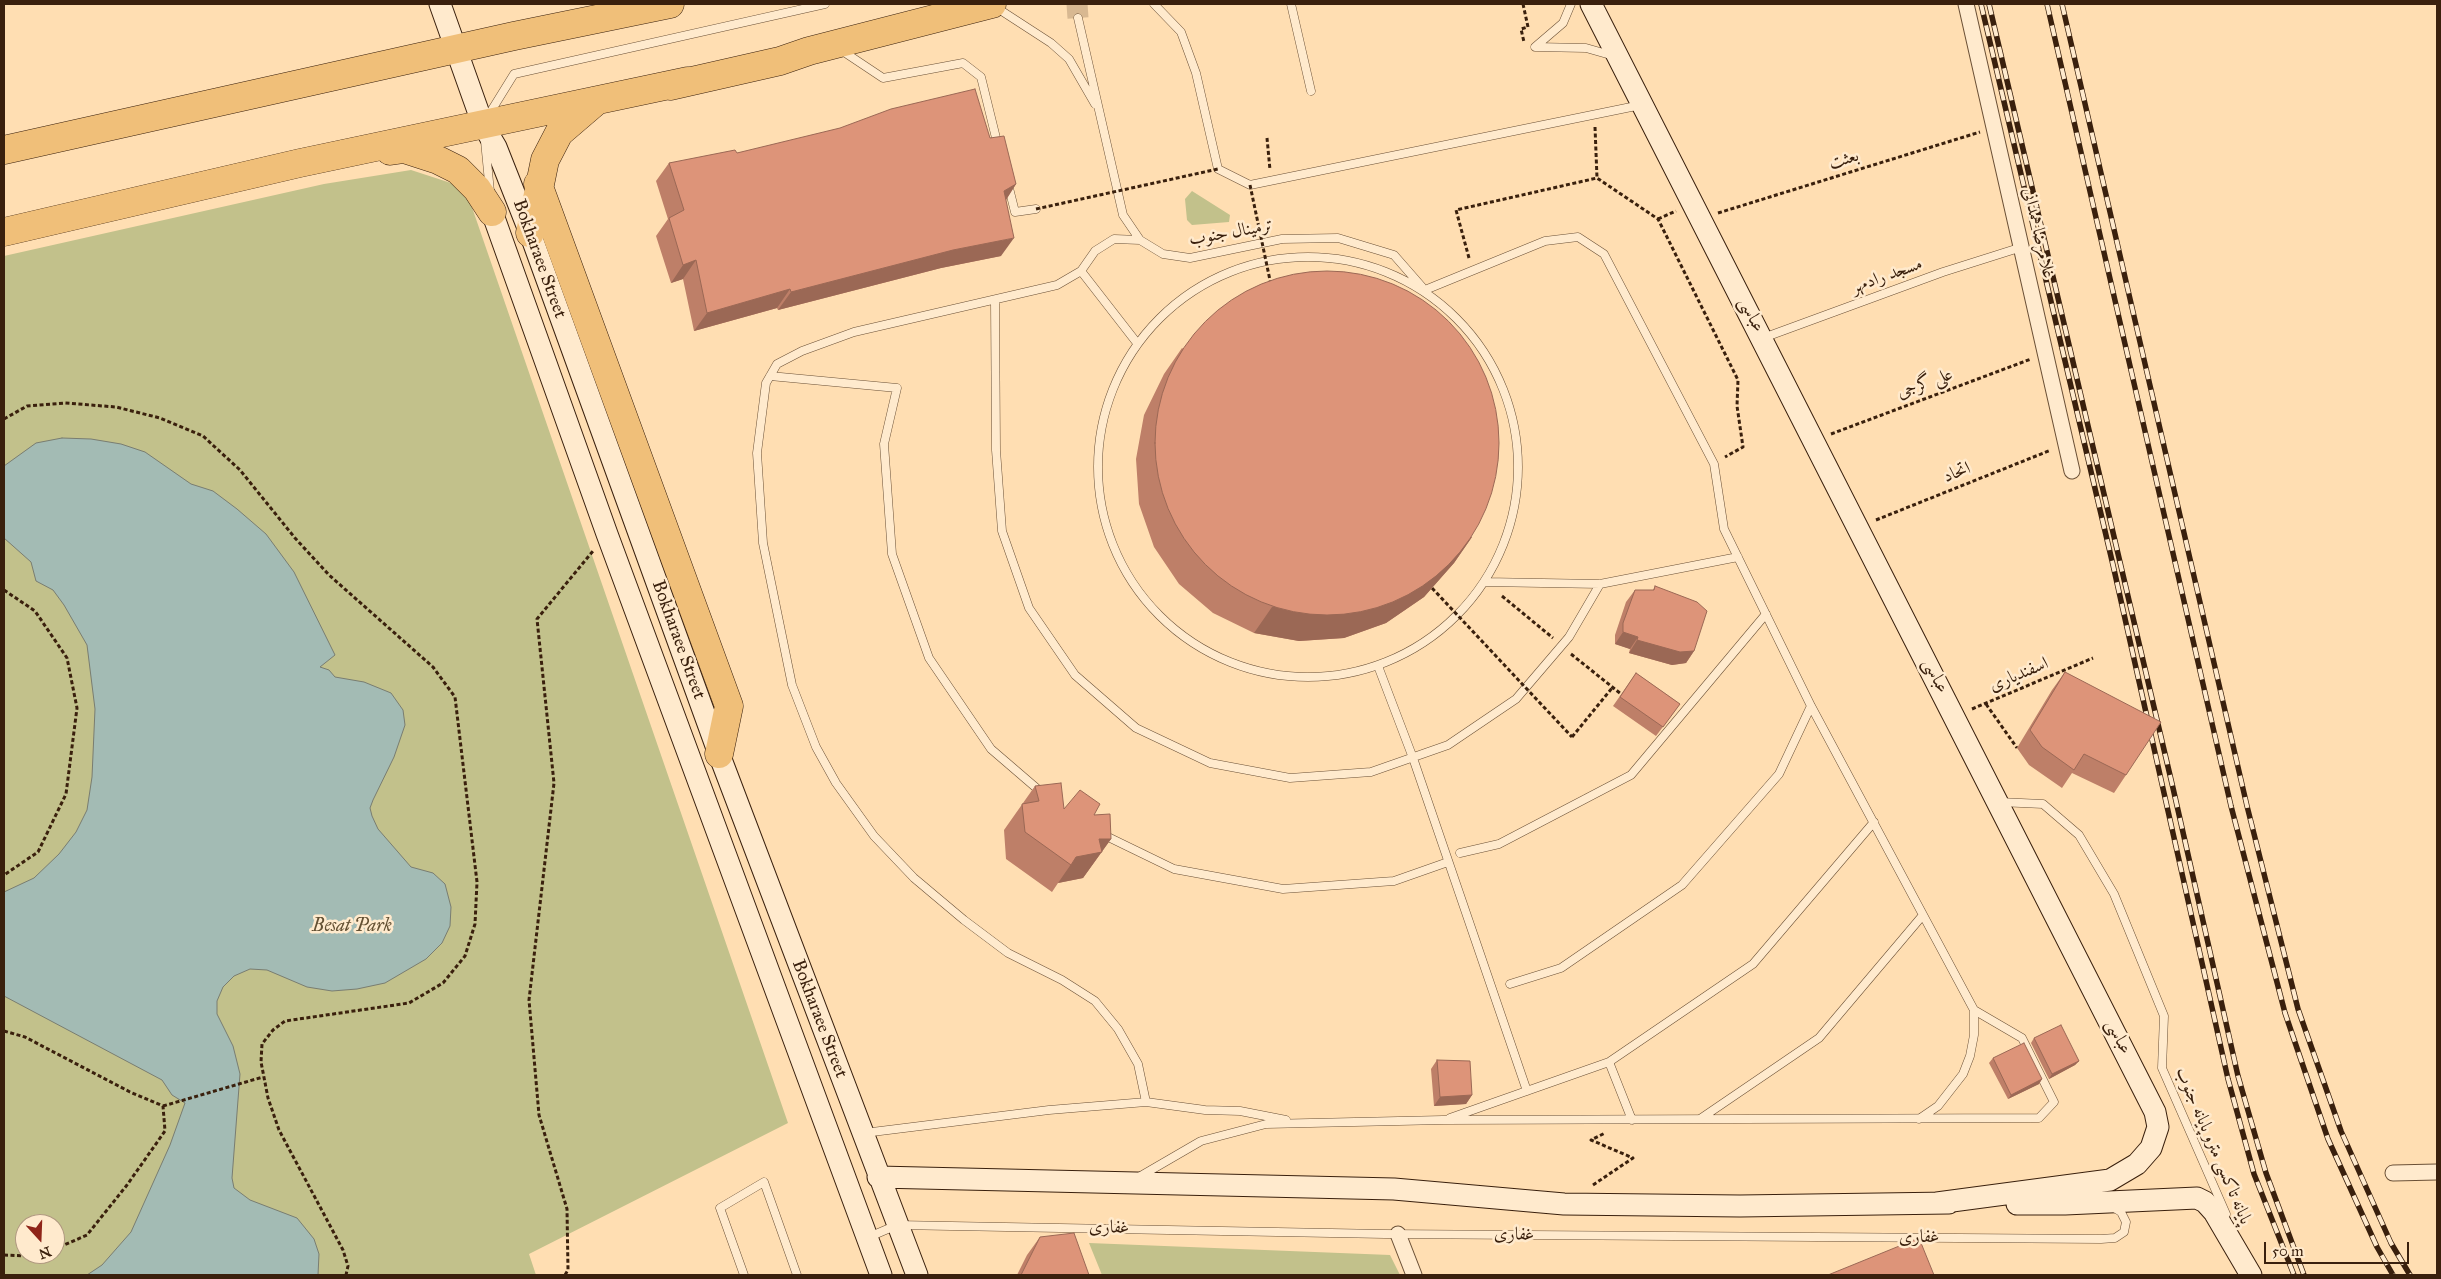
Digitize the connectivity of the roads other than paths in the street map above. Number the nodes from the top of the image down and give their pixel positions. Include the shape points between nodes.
1 (440, 4) edge
2 (670, 4) edge
3 (825, 4) edge
4 (991, 4) edge
5 (1154, 4) edge
6 (1291, 4) edge
7 (1571, 4) edge
8 (1591, 4) edge
9 (1966, 4) edge
10 (1078, 18) tunnel mouth
11 (456, 50) junction
12 (809, 51) junction
13 (1619, 58) junction
14 (688, 81) junction
15 (1311, 91) dead end
16 (1643, 104) junction
17 (1099, 111) junction
18 (483, 124) junction
19 (4, 150) edge
20 (1000, 154) edge
21 (300, 163) junction
22 (1005, 173) edge
23 (538, 184) junction
24 (1036, 208) road end
25 (492, 212) junction
26 (4, 232) edge
27 (530, 233) junction
28 (1140, 240) junction
29 (2022, 247) junction
30 (1081, 271) junction
31 (1424, 290) junction
32 (995, 300) junction
33 (1763, 338) junction
34 (1137, 343) junction
35 (770, 376) junction
36 (2072, 471) dead end
37 (1738, 557) junction
38 (1485, 582) junction
39 (1600, 584) junction
40 (1766, 614) junction
41 (1378, 666) junction
42 (1812, 706) junction
43 (719, 754) junction
44 (1413, 758) junction
45 (1047, 797) edge
46 (1999, 802) junction
47 (1874, 822) junction
48 (1100, 833) edge
49 (1460, 853) dead end
50 (1448, 862) junction
51 (1922, 915) junction
52 (1510, 984) dead end
53 (1974, 1010) junction
54 (1608, 1062) junction
55 (1526, 1091) junction
56 (1146, 1102) junction
57 (1919, 1119) junction
58 (1444, 1120) junction
59 (1632, 1120) junction
60 (1699, 1120) junction
61 (1300, 1123) junction
62 (861, 1133) junction
63 (2437, 1172) edge
64 (2393, 1173) dead end
65 (878, 1177) junction
66 (1128, 1184) junction
67 (2108, 1202) junction
68 (1937, 1203) junction
69 (860, 1217) junction
70 (897, 1224) junction
71 (1398, 1234) junction
72 (867, 1237) junction
73 (744, 1275) edge
74 (797, 1275) edge
75 (881, 1275) edge
76 (917, 1275) edge
77 (1414, 1275) edge
78 (2252, 1275) edge

1 - 11 street, Bokharaee Street
2 - 11 highway
3 - 18 lane via 514,74
4 - 12 highway
4 - 17 lane via 1051,43 1069,59
5 - 16 lane via 1181,32 1196,73 1218,169 1250,185
6 - 15 lane
7 - 13 lane via 1563,23 1535,47 1586,48
8 - 13 street, عباسی
9 - 29 street, غلامرضا همدانی
10 - 17 lane, ترمینال جنوب
11 - 18 street, Bokharaee Street
11 - 19 highway
12 - 14 highway
12 - 20 lane via 840,50 883,78 963,63 981,77
13 - 16 street, عباسی
14 - 18 highway
14 - 23 highway via 594,103 559,134 545,160
16 - 33 street, عباسی
17 - 28 lane, ترمینال جنوب via 1123,215
18 - 21 highway
18 - 25 lane
18 - 27 street, Bokharaee Street via 496,147
21 - 25 highway via 404,149 458,170 478,189
21 - 26 highway
22 - 24 lane via 1015,212
23 - 27 highway
23 - 43 highway via 729,706
25 - 69 street, Bokharaee Street via 607,534
27 - 43 street, Bokharaee Street
28 - 30 lane via 1114,239 1095,251
28 - 31 lane, ترمینال جنوب via 1163,254 1190,258 1282,239 1338,238 1394,255
29 - 33 lane, مسجد رادمهر
29 - 36 street, غلامرضا همدانی
30 - 32 lane via 1057,285
30 - 34 lane
31 - 34 lane via 1376,267 1324,257 1270,260 1219,276 1174,304
31 - 37 lane via 1545,241 1578,237 1604,254 1714,464 1724,530
31 - 38 lane via 1466,326 1497,372 1515,424 1520,479 1509,533
32 - 35 lane via 854,332 777,364
32 - 44 lane via 996,450 1002,531 1029,608 1075,675 1136,728 1210,763 1290,778 1371,772
33 - 46 street, عباسی
34 - 41 lane via 1111,390 1098,442 1098,495 1112,547 1138,593 1175,631 1220,659 1272,675 1325,677
35 - 45 lane via 897,388 884,444 892,554 929,658 991,749
35 - 56 lane via 762,403 758,453 763,543 792,685 816,747 836,783 874,836 914,878 1008,953 1095,1001 1118,1029 1138,1064
37 - 39 lane
37 - 40 lane
38 - 39 lane
38 - 41 lane via 1456,618 1419,646
39 - 44 lane via 1569,638 1516,699 1448,745
40 - 42 lane
40 - 49 lane via 1631,775 1498,844
41 - 44 lane
42 - 47 lane
42 - 52 lane via 1778,774 1682,885 1561,968
43 - 62 street, Bokharaee Street
44 - 50 lane
46 - 68 street, عباسی via 2155,1112 2158,1127 2146,1155 2110,1180
46 - 78 lane, پایانه تاکسی مترو پایانه جنوب via 2043,804 2079,835 2114,894 2164,1016 2162,1068
47 - 51 lane
47 - 54 lane via 1753,964
48 - 50 lane via 1174,869 1283,889 1394,881
50 - 55 lane
51 - 53 lane
51 - 60 lane via 1819,1038
53 - 57 lane via 1974,1035 1963,1074 1938,1106
53 - 57 lane via 2022,1038 2054,1102 2039,1118
54 - 55 lane
54 - 59 lane
55 - 58 lane
56 - 61 lane via 1205,1110 1240,1110
56 - 62 lane via 1049,1110
57 - 60 lane
58 - 59 lane
58 - 61 lane
59 - 60 lane
61 - 66 lane via 1266,1124 1201,1141
62 - 65 street, Bokharaee Street
63 - 64 street
65 - 66 street, غفاری
65 - 69 street
65 - 70 street, Bokharaee Street
66 - 68 street, غفاری via 1394,1189 1564,1204
67 - 68 street, غفاری
67 - 71 lane, غفاری via 2121,1212 2126,1222 2120,1235 2102,1239
67 - 78 street, غفاری via 2196,1198 2205,1202
69 - 72 street, Bokharaee Street
70 - 71 lane, غفاری
70 - 72 lane, غفاری
70 - 76 street, Bokharaee Street
71 - 77 street
72 - 75 street, Bokharaee Street
73 - 74 lane via 720,1208 764,1182

